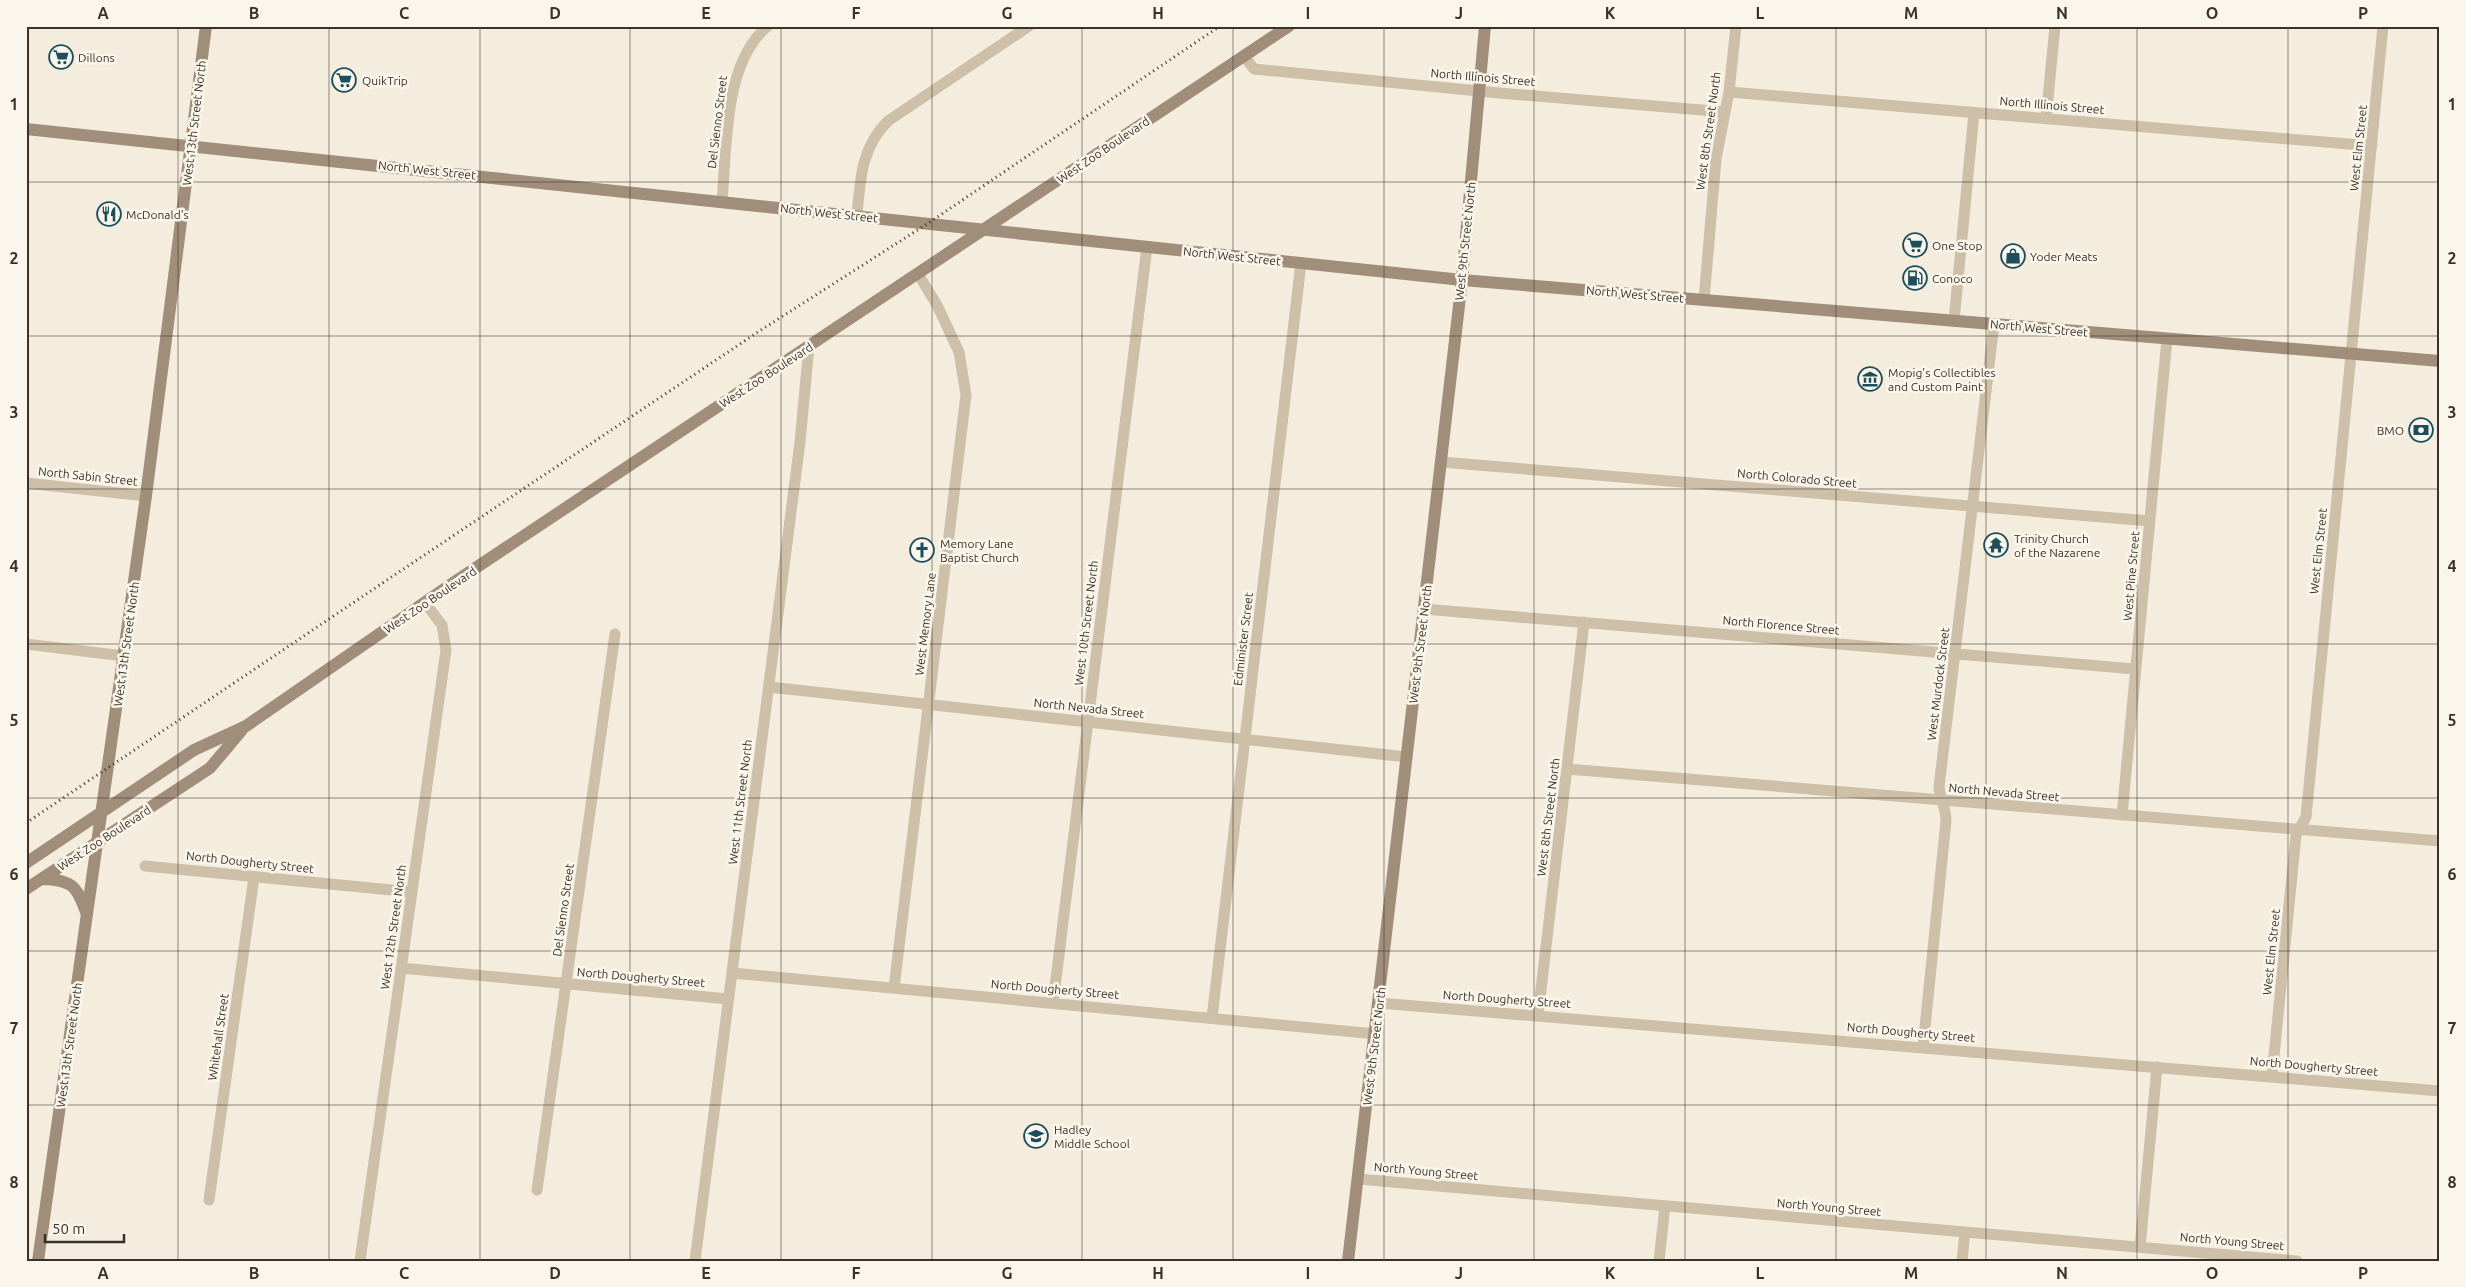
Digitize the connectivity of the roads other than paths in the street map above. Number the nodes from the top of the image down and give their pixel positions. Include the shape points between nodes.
1 (206, 26) edge
2 (768, 26) edge
3 (1029, 26) edge
4 (1289, 26) edge
5 (1485, 26) edge
6 (1736, 26) edge
7 (2055, 26) edge
8 (2383, 26) edge
9 (1244, 56) junction
10 (1480, 91) junction
11 (1729, 92) junction
12 (1725, 112) junction
13 (1974, 113) junction
14 (2046, 118) junction
15 (26, 129) edge
16 (2372, 146) junction
17 (192, 147) junction
18 (722, 201) junction
19 (857, 216) junction
20 (984, 230) junction
21 (1147, 247) junction
22 (1302, 263) junction
23 (918, 274) junction
24 (1462, 280) junction
25 (1704, 300) junction
26 (1954, 321) junction
27 (1994, 324) junction
28 (2167, 339) junction
29 (809, 346) junction
30 (2351, 354) junction
31 (2440, 361) edge
32 (1442, 462) junction
33 (26, 483) edge
34 (146, 496) junction
35 (1973, 506) junction
36 (2150, 521) junction
37 (425, 602) junction
38 (1424, 609) junction
39 (1584, 622) junction
40 (615, 634) dead end
41 (26, 644) edge
42 (1955, 652) junction
43 (124, 656) junction
44 (2135, 669) junction
45 (769, 687) junction
46 (929, 705) junction
47 (1088, 722) junction
48 (246, 726) junction
49 (1244, 738) junction
50 (1407, 757) junction
51 (1567, 769) junction
52 (1942, 800) junction
53 (102, 813) junction
54 (2122, 815) junction
55 (2300, 829) junction
56 (98, 841) junction
57 (2440, 841) edge
58 (26, 863) edge
59 (144, 866) dead end
60 (254, 877) junction
61 (42, 879) junction
62 (26, 889) edge
63 (412, 892) junction
64 (88, 918) junction
65 (401, 968) junction
66 (732, 973) junction
67 (566, 983) junction
68 (894, 988) junction
69 (728, 998) junction
70 (1053, 1003) junction
71 (1379, 1003) junction
72 (1538, 1015) junction
73 (1212, 1018) junction
74 (1376, 1034) junction
75 (1923, 1047) junction
76 (2157, 1067) junction
77 (2272, 1076) junction
78 (2440, 1091) edge
79 (1358, 1179) junction
80 (537, 1190) dead end
81 (209, 1200) dead end
82 (1665, 1206) junction
83 (1965, 1232) junction
84 (2140, 1247) junction
85 (2259, 1259) edge
86 (38, 1261) edge
87 (360, 1261) edge
88 (695, 1261) edge
89 (1348, 1261) edge
90 (1659, 1261) edge
91 (1962, 1261) edge
92 (2297, 1261) edge

1 - 17 main road, West 13th Street North
2 - 18 street, Del Sienno Street via 751,45 737,71
3 - 19 street via 876,133 864,160
4 - 9 main road, West Zoo Boulevard
5 - 10 main road, West 9th Street North
6 - 11 street, West 8th Street North
7 - 14 street
8 - 16 street, West Elm Street
9 - 10 street, North Illinois Street via 1254,69
9 - 20 main road, West Zoo Boulevard
10 - 12 street, North Illinois Street
10 - 24 main road, West 9th Street North
11 - 12 street, West 8th Street North
11 - 13 street, North Illinois Street
12 - 25 street, West 8th Street North via 1716,159
13 - 14 street, North Illinois Street
13 - 26 street
14 - 16 street, North Illinois Street
15 - 17 main road, North West Street
16 - 30 street, West Elm Street
17 - 18 main road, North West Street
17 - 34 main road, West 13th Street North
18 - 19 main road, North West Street
19 - 20 main road, North West Street
20 - 21 main road, North West Street
20 - 23 main road, West Zoo Boulevard
21 - 22 main road, North West Street
21 - 47 street, West 10th Street North
22 - 24 main road, North West Street
22 - 49 street, Edminister Street
23 - 29 main road, West Zoo Boulevard
23 - 46 street, West Memory Lane via 960,352 966,395
24 - 25 main road, North West Street
24 - 32 main road, West 9th Street North
25 - 26 main road, North West Street
26 - 27 main road, North West Street
27 - 28 main road, North West Street
27 - 35 street, West Murdock Street
28 - 30 main road, North West Street
28 - 36 street, West Pine Street
29 - 37 main road, West Zoo Boulevard
29 - 45 street, West 11th Street North
30 - 31 main road, North West Street
30 - 55 street, West Elm Street via 2306,817
32 - 35 street, North Colorado Street
32 - 38 main road, West 9th Street North
33 - 34 street, North Sabin Street
34 - 43 main road, West 13th Street North
35 - 36 street, North Colorado Street
35 - 42 street, West Murdock Street
36 - 44 street, West Pine Street
37 - 48 main road, West Zoo Boulevard
37 - 63 street, West 12th Street North via 442,625 446,650
38 - 39 street, North Florence Street
38 - 50 main road, West 9th Street North
39 - 42 street, North Florence Street
39 - 51 street, West 8th Street North
40 - 67 street, Del Sienno Street
41 - 43 street
42 - 44 street, North Florence Street
42 - 52 street, West Murdock Street via 1940,787
43 - 53 main road, West 13th Street North
44 - 54 street, West Pine Street
45 - 46 street, North Nevada Street
45 - 66 street, West 11th Street North
46 - 47 street, North Nevada Street
46 - 68 street, West Memory Lane
47 - 49 street, North Nevada Street
47 - 70 street, West 10th Street North
48 - 53 main road, West Zoo Boulevard via 194,750
48 - 56 main road, West Zoo Boulevard via 210,768
49 - 50 street, North Nevada Street
49 - 73 street, Edminister Street
50 - 71 main road, West 9th Street North
51 - 52 street, North Nevada Street
51 - 72 street, West 8th Street North
52 - 54 street, North Nevada Street
52 - 75 street, West Murdock Street via 1946,821
53 - 56 main road, West 13th Street North
53 - 58 main road, West Zoo Boulevard
54 - 55 street, North Nevada Street
55 - 57 street, North Nevada Street
55 - 77 street, West Elm Street via 2296,835
56 - 61 main road, West Zoo Boulevard
56 - 64 main road, West 13th Street North
59 - 60 street, North Dougherty Street
60 - 63 street, North Dougherty Street
60 - 81 street, Whitehall Street
61 - 62 main road, West Zoo Boulevard
61 - 64 main road via 59,879 75,887
63 - 65 street, West 12th Street North
64 - 86 main road, West 13th Street North
65 - 67 street, North Dougherty Street
65 - 87 street, West 12th Street North
66 - 68 street, North Dougherty Street
66 - 69 street, West 11th Street North
67 - 69 street, North Dougherty Street
67 - 80 street, Del Sienno Street
68 - 70 street, North Dougherty Street
69 - 88 street, West 11th Street North
70 - 73 street, North Dougherty Street
71 - 72 street, North Dougherty Street
71 - 74 main road, West 9th Street North
72 - 75 street, North Dougherty Street
73 - 74 street, North Dougherty Street
74 - 79 main road, West 9th Street North
75 - 76 street, North Dougherty Street
76 - 77 street, North Dougherty Street
76 - 84 street
77 - 78 street, North Dougherty Street
79 - 82 street, North Young Street
79 - 89 main road, West 9th Street North
82 - 83 street, North Young Street
82 - 90 street
83 - 84 street, North Young Street
83 - 91 street
84 - 85 street, North Young Street
85 - 92 street, North Young Street

